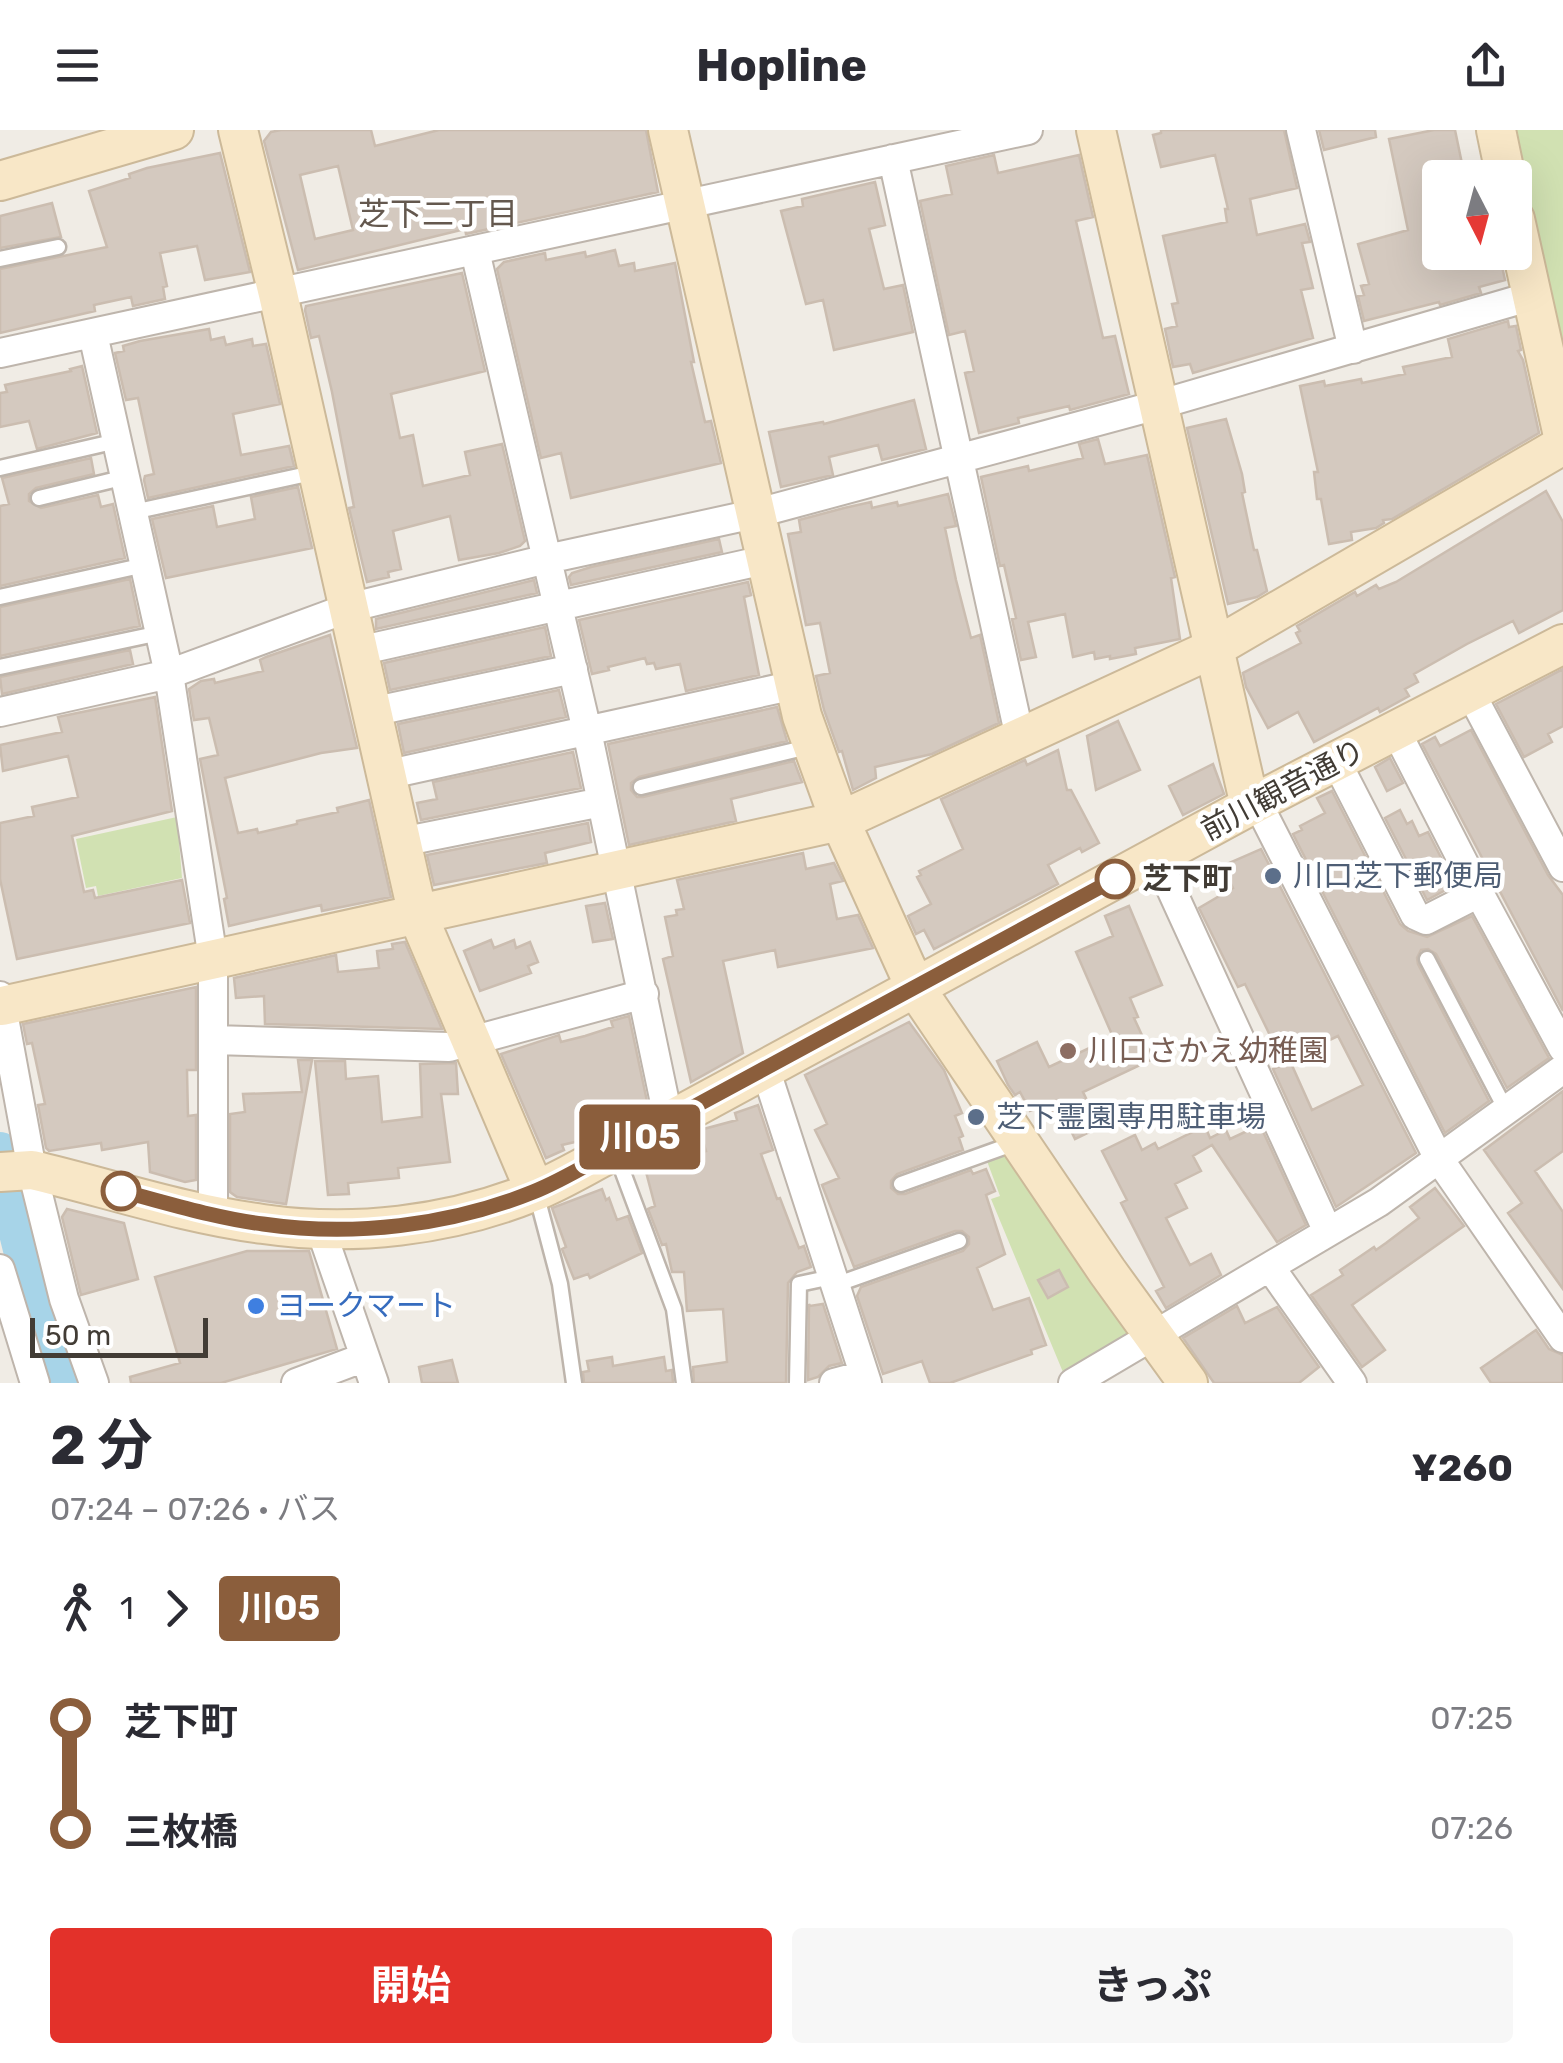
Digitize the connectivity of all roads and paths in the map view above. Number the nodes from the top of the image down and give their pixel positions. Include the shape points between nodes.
1 (174, 130) edge
2 (238, 130) edge
3 (668, 130) edge
4 (1028, 130) edge
5 (1096, 130) edge
6 (1301, 130) edge
7 (1496, 130) edge
8 (893, 159) junction
9 (1502, 160) edge
10 (0, 181) edge
11 (684, 204) junction
12 (58, 247) dead end
13 (475, 251) junction
14 (0, 259) edge
15 (1526, 270) edge
16 (278, 294) junction
17 (1532, 296) junction
18 (93, 334) junction
19 (1352, 348) junction
20 (0, 353) edge
21 (1161, 404) junction
22 (1563, 436) edge
23 (118, 442) junction
24 (1563, 445) edge
25 (960, 456) junction
26 (0, 468) edge
27 (318, 472) junction
28 (126, 477) junction
29 (39, 498) dead end
30 (133, 512) junction
31 (754, 514) junction
32 (547, 559) junction
33 (766, 560) junction
34 (145, 565) junction
35 (0, 597) edge
36 (558, 606) junction
37 (348, 608) junction
38 (160, 633) junction
39 (1563, 644) edge
40 (1214, 648) junction
41 (358, 651) junction
42 (0, 667) edge
43 (572, 669) junction
44 (170, 674) junction
45 (795, 685) junction
46 (1470, 692) junction
47 (0, 712) edge
48 (371, 712) junction
49 (587, 731) junction
50 (1396, 731) junction
51 (1020, 738) junction
52 (813, 746) junction
53 (1336, 761) junction
54 (385, 774) junction
55 (641, 786) dead end
56 (602, 802) junction
57 (1254, 804) junction
58 (840, 821) junction
59 (401, 842) junction
60 (1156, 856) junction
61 (1562, 863) edge
62 (616, 872) junction
63 (1479, 894) junction
64 (418, 916) junction
65 (213, 958) junction
66 (1427, 959) dead end
67 (916, 989) junction
68 (644, 994) junction
69 (1, 1001) edge
70 (214, 1040) junction
71 (472, 1041) junction
72 (1563, 1048) edge
73 (765, 1068) junction
74 (1563, 1069) edge
75 (1506, 1110) junction
76 (669, 1122) junction
77 (1019, 1142) junction
78 (614, 1150) junction
79 (1439, 1159) junction
80 (18, 1171) edge
81 (901, 1184) dead end
82 (536, 1192) junction
83 (214, 1214) junction
84 (321, 1230) junction
85 (1328, 1232) junction
86 (959, 1241) dead end
87 (1270, 1267) junction
88 (0, 1270) edge
89 (834, 1281) junction
90 (1558, 1322) edge
91 (1152, 1334) junction
92 (369, 1370) edge
93 (866, 1379) edge
94 (1080, 1381) edge
95 (35, 1383) edge
96 (94, 1383) edge
97 (296, 1383) edge
98 (574, 1383) edge
99 (684, 1383) edge
100 (797, 1383) edge
101 (834, 1383) edge
102 (1188, 1383) edge
103 (1352, 1383) edge

1 - 10 street
2 - 16 street
3 - 11 street
4 - 8 street
5 - 21 street
6 - 19 street
7 - 9 street
8 - 11 street
8 - 25 street
11 - 13 street
11 - 31 street
12 - 14 lane
13 - 16 street
13 - 32 street
15 - 17 street
16 - 18 street
16 - 27 street
17 - 19 street
17 - 22 street
18 - 20 street
18 - 23 street
19 - 21 street
21 - 25 street
21 - 40 street
23 - 26 lane
23 - 28 street
24 - 40 street
25 - 31 street
25 - 51 street
27 - 30 lane
27 - 37 street
28 - 29 lane
28 - 30 street
30 - 34 street
31 - 32 street
31 - 33 street
32 - 36 street
32 - 37 street
33 - 36 street
33 - 45 street
34 - 35 lane
34 - 38 street
36 - 41 street
36 - 43 street
37 - 41 street
37 - 44 street
38 - 42 lane
38 - 44 street
39 - 46 street, 前川観音通り
40 - 51 street
40 - 57 street
41 - 48 street
43 - 48 street
43 - 49 street
44 - 47 street
44 - 65 street
45 - 49 street
45 - 52 street
46 - 50 street, 前川観音通り
46 - 61 street
48 - 54 street
49 - 54 street
49 - 56 street
50 - 53 street, 前川観音通り
50 - 63 street
51 - 58 street
52 - 55 lane
52 - 58 street
53 - 57 street, 前川観音通り
53 - 63 street via 1415,915 1426,920
54 - 59 street
56 - 59 street
56 - 62 street
57 - 60 street, 前川観音通り
57 - 79 street
58 - 62 street
58 - 67 street
59 - 64 street
60 - 67 street, 前川観音通り
60 - 85 street
62 - 64 street
62 - 68 street
63 - 72 street
64 - 65 street
64 - 71 street
65 - 69 street
65 - 70 street
66 - 75 lane
67 - 73 street, 前川観音通り
67 - 77 street
68 - 71 street
68 - 76 street
69 - 80 street
70 - 71 street via 450,1047
70 - 83 street
71 - 82 street
73 - 76 street, 前川観音通り
73 - 89 street
74 - 75 street
75 - 79 street
76 - 78 street, 前川観音通り
77 - 81 lane
77 - 91 street
78 - 82 street, 前川観音通り
78 - 99 lane via 674,1309
79 - 85 street
79 - 90 street
80 - 83 street, 前川観音通り
80 - 96 street
82 - 84 street, 前川観音通り via 444,1218
82 - 98 lane via 560,1284
83 - 84 street, 前川観音通り
84 - 92 street
85 - 87 street
86 - 89 lane
87 - 91 street
87 - 103 street
88 - 95 street
89 - 93 street
89 - 100 lane via 798,1284
91 - 94 street
91 - 102 street
92 - 97 street
93 - 101 street

